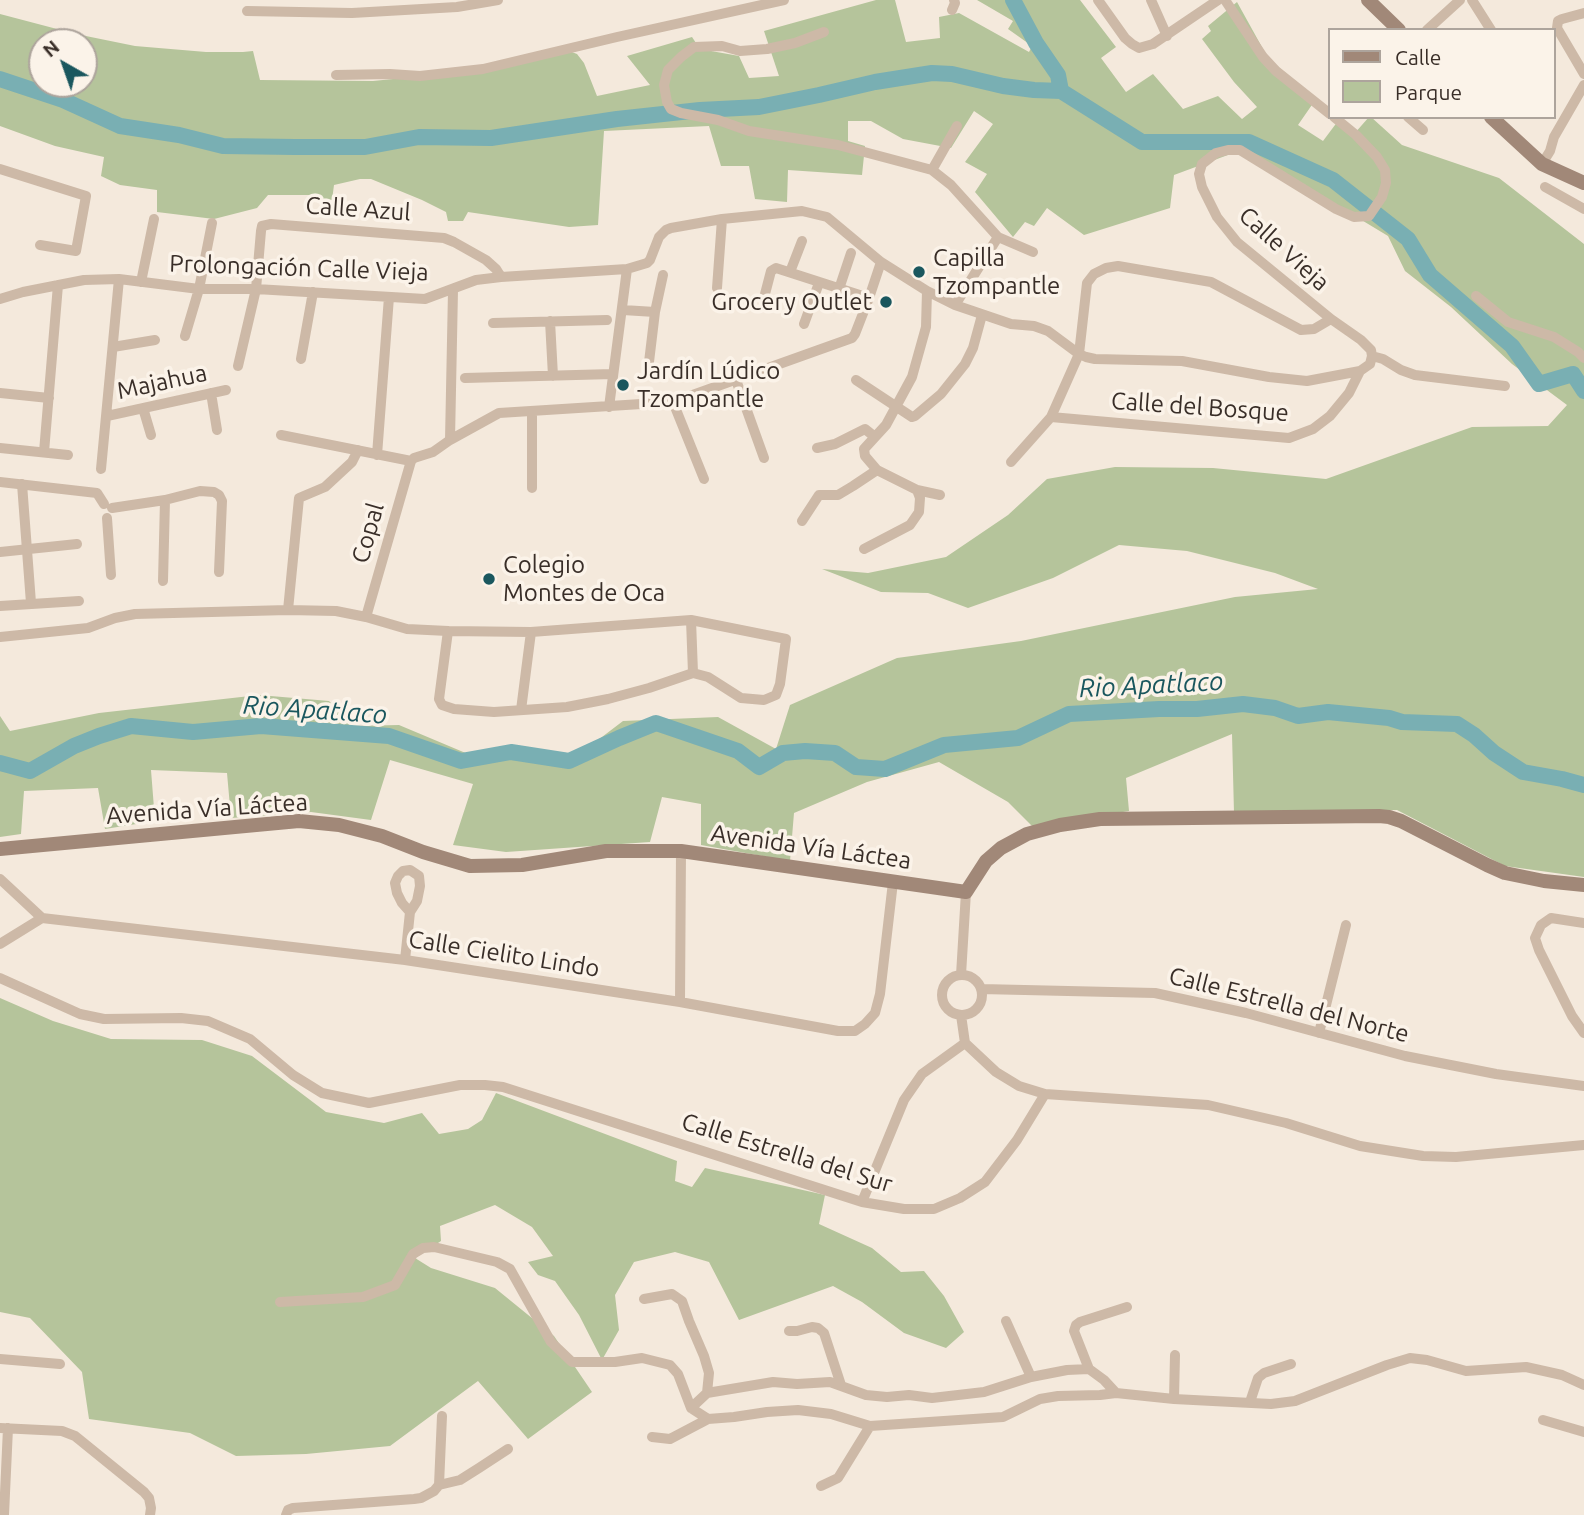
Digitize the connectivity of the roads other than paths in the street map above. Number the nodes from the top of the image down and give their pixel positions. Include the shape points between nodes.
1 (498, 0) edge
2 (784, 0) edge
3 (1098, 0) edge
4 (1151, 0) edge
5 (1218, 0) edge
6 (1225, 0) edge
7 (1368, 0) edge
8 (1460, 0) edge
9 (1472, 0) edge
10 (247, 11) dead end
11 (1584, 13) edge
12 (1397, 28) edge
13 (1429, 28) edge
14 (1490, 28) edge
15 (824, 32) dead end
16 (1167, 36) junction
17 (1584, 74) edge
18 (336, 75) dead end
19 (1583, 92) edge
20 (1328, 113) edge
21 (1336, 119) edge
22 (1410, 119) edge
23 (1493, 119) edge
24 (957, 126) dead end
25 (1423, 130) dead end
26 (1539, 161) junction
27 (932, 170) junction
28 (0, 172) edge
29 (1584, 183) edge
30 (1545, 187) dead end
31 (1584, 209) edge
32 (154, 219) dead end
33 (722, 219) junction
34 (212, 223) dead end
35 (998, 237) junction
36 (802, 241) dead end
37 (40, 246) dead end
38 (1032, 252) dead end
39 (851, 253) dead end
40 (881, 262) junction
41 (627, 269) junction
42 (790, 272) junction
43 (663, 275) dead end
44 (500, 277) junction
45 (118, 279) junction
46 (141, 282) junction
47 (819, 283) junction
48 (58, 285) junction
49 (717, 288) dead end
50 (199, 289) junction
51 (256, 289) junction
52 (839, 289) junction
53 (453, 290) junction
54 (927, 291) junction
55 (313, 292) junction
56 (765, 293) dead end
57 (1476, 296) dead end
58 (389, 297) junction
59 (869, 298) junction
60 (0, 299) edge
61 (956, 305) junction
62 (623, 310) junction
63 (655, 312) junction
64 (982, 315) junction
65 (1331, 319) junction
66 (607, 320) dead end
67 (550, 321) junction
68 (493, 323) dead end
69 (804, 324) dead end
70 (185, 336) dead end
71 (155, 340) dead end
72 (113, 347) junction
73 (1079, 354) junction
74 (1373, 356) junction
75 (1584, 358) edge
76 (301, 359) dead end
77 (649, 362) dead end
78 (238, 366) dead end
79 (1360, 371) junction
80 (613, 374) junction
81 (553, 376) junction
82 (465, 378) dead end
83 (736, 380) junction
84 (856, 380) dead end
85 (1505, 386) dead end
86 (226, 390) dead end
87 (0, 393) edge
88 (211, 393) junction
89 (50, 398) junction
90 (673, 402) junction
91 (897, 406) junction
92 (609, 407) junction
93 (143, 408) junction
94 (532, 412) junction
95 (107, 416) junction
96 (1051, 417) junction
97 (217, 430) dead end
98 (151, 435) dead end
99 (281, 435) dead end
100 (875, 436) junction
101 (450, 440) junction
102 (0, 448) edge
103 (817, 449) dead end
104 (358, 450) junction
105 (44, 452) junction
106 (68, 455) dead end
107 (377, 455) junction
108 (764, 458) dead end
109 (411, 461) junction
110 (1011, 462) dead end
111 (101, 469) dead end
112 (877, 470) junction
113 (704, 479) dead end
114 (0, 482) edge
115 (22, 484) junction
116 (532, 488) dead end
117 (917, 490) junction
118 (940, 495) dead end
119 (164, 500) junction
120 (108, 510) junction
121 (802, 521) dead end
122 (77, 544) dead end
123 (27, 549) junction
124 (864, 549) dead end
125 (0, 552) edge
126 (219, 572) dead end
127 (111, 575) dead end
128 (163, 581) dead end
129 (79, 601) dead end
130 (31, 603) junction
131 (0, 606) edge
132 (288, 610) junction
133 (366, 617) junction
134 (691, 620) junction
135 (448, 631) junction
136 (531, 632) junction
137 (0, 637) edge
138 (693, 673) junction
139 (522, 710) junction
140 (0, 849) edge
141 (681, 851) junction
142 (0, 879) edge
143 (893, 881) junction
144 (1584, 885) edge
145 (966, 892) junction
146 (410, 912) dead end
147 (41, 918) junction
148 (1584, 923) edge
149 (1346, 925) dead end
150 (0, 944) edge
151 (405, 960) junction
152 (961, 975) junction
153 (0, 978) edge
154 (981, 989) junction
155 (680, 1002) junction
156 (961, 1016) junction
157 (1578, 1016) edge
158 (1319, 1033) junction
159 (1584, 1033) edge
160 (965, 1043) junction
161 (1584, 1086) edge
162 (1045, 1094) junction
163 (1584, 1145) edge
164 (862, 1202) junction
165 (644, 1299) dead end
166 (280, 1302) dead end
167 (1127, 1307) dead end
168 (1006, 1321) dead end
169 (789, 1331) dead end
170 (1175, 1355) dead end
171 (0, 1359) edge
172 (60, 1364) dead end
173 (1291, 1364) dead end
174 (1089, 1369) junction
175 (1031, 1377) junction
176 (841, 1385) junction
177 (1584, 1385) edge
178 (707, 1393) junction
179 (1116, 1393) junction
180 (1174, 1399) junction
181 (1250, 1402) junction
182 (691, 1408) junction
183 (442, 1416) dead end
184 (708, 1419) junction
185 (1543, 1420) dead end
186 (870, 1426) junction
187 (4, 1428) edge
188 (1584, 1432) edge
189 (653, 1437) dead end
190 (508, 1448) dead end
191 (439, 1485) junction
192 (821, 1486) dead end
193 (2, 1515) edge
194 (150, 1515) edge
195 (286, 1515) edge

1 - 10 street via 352,13
2 - 18 street via 483,69 420,76
3 - 16 street via 1125,38 1139,48
4 - 16 street
5 - 16 street
6 - 20 street, Calle Vieja via 1276,71
7 - 12 street
8 - 13 street
9 - 14 street
11 - 17 street via 1558,21 1557,28
15 - 27 street via 766,49 694,47 668,70 664,85 667,102 676,111 764,134 838,145
19 - 26 street via 1550,151
21 - 65 street, Calle Vieja via 1385,170 1380,203 1369,216 1354,217 1336,209 1240,150 1216,153 1205,161 1199,180 1217,217 1237,242
22 - 25 street
23 - 26 street
24 - 27 street
26 - 29 street
27 - 35 street
28 - 37 street via 86,196 76,251
30 - 31 street
32 - 46 street
33 - 40 street via 802,211 821,214
33 - 41 street via 666,230 650,260
33 - 49 street
34 - 50 street
35 - 38 street
35 - 61 street
36 - 42 street
39 - 52 street
40 - 54 street
40 - 59 street
41 - 44 street, Prolongación Calle Vieja
41 - 62 street
42 - 47 street
42 - 56 street via 771,271
43 - 63 street
44 - 51 street, Calle Azul via 486,260 444,238 271,224 262,226
44 - 53 street, Prolongación Calle Vieja via 476,280
45 - 46 street, Prolongación Calle Vieja
45 - 48 street, Prolongación Calle Vieja
45 - 72 street
46 - 50 street, Prolongación Calle Vieja
47 - 52 street
47 - 69 street
48 - 60 street, Prolongación Calle Vieja
48 - 89 street
50 - 51 street, Prolongación Calle Vieja
50 - 70 street
51 - 55 street, Prolongación Calle Vieja
51 - 78 street
52 - 59 street
53 - 58 street, Prolongación Calle Vieja via 425,299
53 - 101 street
54 - 61 street
54 - 91 street via 926,327 912,377
55 - 58 street, Prolongación Calle Vieja
55 - 76 street
57 - 75 street via 1508,322 1554,337
58 - 107 street
59 - 83 street via 852,338
61 - 64 street
62 - 63 street
62 - 80 street
63 - 77 street
64 - 73 street via 1048,331
64 - 91 street via 965,364 941,394 913,416
65 - 73 street via 1314,329 1301,330 1211,282 1118,266 1094,274 1087,283
65 - 74 street, Calle Vieja via 1361,340
66 - 67 street
67 - 68 street
67 - 81 street
71 - 72 street
72 - 95 street
73 - 79 street via 1095,359 1182,361 1307,381
73 - 96 street
74 - 79 street
74 - 85 street, Calle Vieja via 1415,375
79 - 96 street, Calle del Bosque via 1330,416 1289,438
80 - 81 street
80 - 92 street
81 - 82 street
83 - 90 street
83 - 108 street
84 - 91 street
86 - 88 street, Majahua
87 - 89 street
88 - 93 street, Majahua
88 - 97 street
89 - 105 street
90 - 92 street
90 - 113 street
91 - 100 street
92 - 94 street
93 - 95 street, Majahua
93 - 98 street
94 - 101 street via 494,414
94 - 116 street
95 - 111 street
96 - 110 street
99 - 104 street
100 - 103 street via 864,429
100 - 112 street via 864,449
101 - 109 street
102 - 105 street
104 - 107 street
104 - 132 street via 352,462 325,486 299,498
105 - 106 street
107 - 109 street
109 - 133 street, Copal
112 - 117 street
112 - 121 street via 838,495 819,495
114 - 115 street
115 - 120 street via 97,494
115 - 123 street
117 - 118 street
117 - 124 street via 919,512 910,525
119 - 120 street
119 - 126 street via 206,490 219,495
119 - 128 street
120 - 127 street
122 - 123 street
123 - 125 street
123 - 130 street
129 - 130 street
130 - 131 street
132 - 133 street
132 - 137 street via 135,614 88,628
133 - 135 street via 407,629
134 - 136 street
134 - 138 street
134 - 138 street via 786,639 780,684 776,695 764,700 741,698
135 - 136 street
135 - 139 street via 442,705 494,712
136 - 139 street
138 - 139 street via 608,699
140 - 141 street, Avenida Vía Láctea via 299,821 382,836 470,866 522,864 606,851
141 - 143 street, Avenida Vía Láctea
141 - 155 street
142 - 147 street
143 - 145 street, Avenida Vía Láctea
143 - 155 street, Calle Cielito Lindo via 880,995 875,1013 855,1031
144 - 145 street via 1496,870 1389,817 1264,817 1060,825 1027,834 1001,848 986,860
145 - 152 street
146 - 151 street
147 - 150 street
147 - 151 street, Calle Cielito Lindo
148 - 157 street via 1551,918 1535,938
149 - 158 street
151 - 155 street, Calle Cielito Lindo
152 - 154 street via 974,978
152 - 156 street via 944,985 942,998 948,1010
153 - 164 street, Calle Estrella del Sur via 80,1014 104,1019 208,1021 250,1039 322,1093 369,1103 460,1085 503,1087
154 - 156 street via 978,1008
154 - 158 street, Calle Estrella del Norte via 1155,993
156 - 160 street
157 - 159 street
158 - 161 street, Calle Estrella del Norte via 1418,1059
160 - 162 street via 996,1072
160 - 164 street via 922,1074 904,1100
162 - 163 street via 1208,1105 1360,1146 1423,1156
162 - 164 street, Calle Estrella del Sur via 985,1182 960,1198 934,1209
165 - 178 street via 672,1294 682,1301 709,1373
166 - 182 street via 363,1297 395,1286 413,1254 423,1248 496,1262 510,1269 551,1342 572,1363 642,1358 670,1365
167 - 174 street via 1076,1325 1074,1331
168 - 175 street
169 - 176 street via 812,1327 824,1333
170 - 180 street
171 - 172 street
173 - 181 street via 1258,1378
174 - 175 street
174 - 179 street
175 - 176 street via 984,1392 932,1398 866,1395
176 - 178 street via 773,1382
177 - 181 street via 1526,1367 1466,1371 1410,1358 1295,1401
178 - 182 street
179 - 180 street
179 - 186 street via 1058,1395 1003,1418
180 - 181 street
182 - 184 street
183 - 191 street
184 - 186 street via 798,1410
184 - 189 street via 670,1439
185 - 188 street
186 - 192 street via 838,1478
187 - 193 street
187 - 194 street via 75,1436 144,1492
190 - 191 street via 460,1480
191 - 195 street via 421,1497 293,1508

